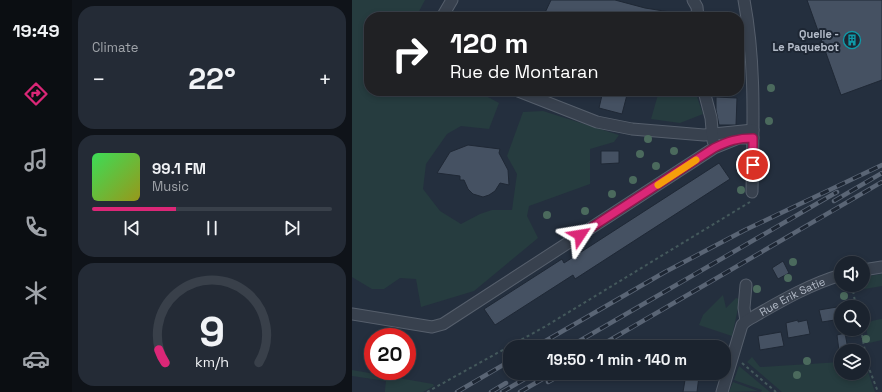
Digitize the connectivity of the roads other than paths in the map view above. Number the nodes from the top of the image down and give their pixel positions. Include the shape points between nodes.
1 (452, 0) edge
2 (693, 0) edge
3 (744, 0) edge
4 (445, 12) edge
5 (698, 12) edge
6 (531, 96) edge
7 (705, 96) edge
8 (712, 134) junction
9 (753, 134) junction
10 (714, 148) junction
11 (752, 197) road end
12 (882, 267) edge
13 (870, 269) edge
14 (834, 277) edge
15 (746, 285) dead end
16 (352, 314) edge
17 (746, 321) junction
18 (722, 392) edge

1 - 4 street
2 - 5 street
3 - 9 street via 753,92
6 - 8 street via 597,122 632,128
7 - 8 street
8 - 9 street
8 - 10 street
9 - 10 street
9 - 11 street
10 - 16 street via 443,324 432,326
12 - 13 street
14 - 17 street, Rue Erik Satie
15 - 17 street
17 - 18 street via 742,325

